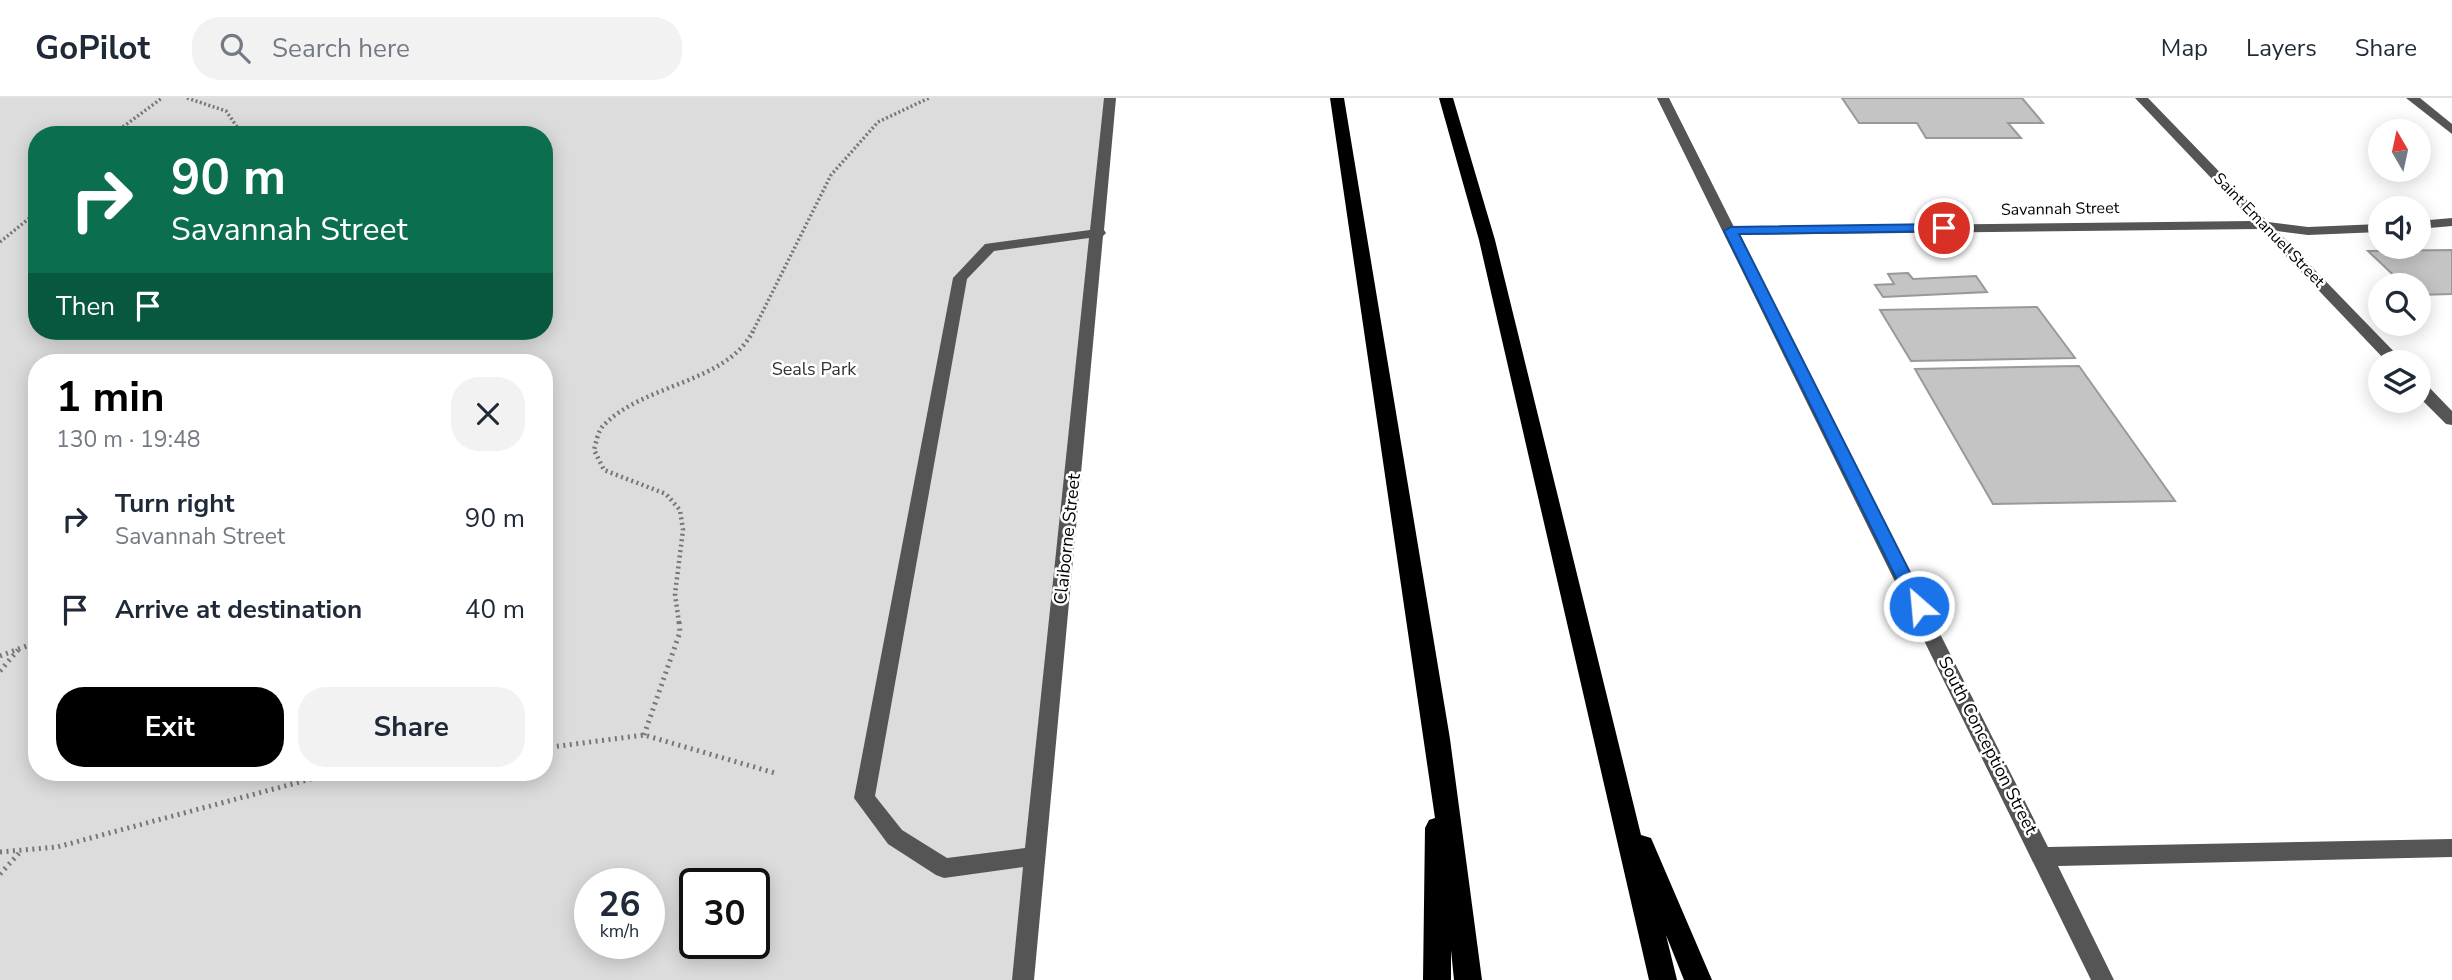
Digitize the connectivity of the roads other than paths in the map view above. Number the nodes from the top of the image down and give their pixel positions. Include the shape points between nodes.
1 (1110, 98) edge
2 (1337, 98) edge
3 (1446, 98) edge
4 (1663, 98) edge
5 (2141, 98) edge
6 (2412, 98) edge
7 (2452, 130) edge
8 (2452, 222) edge
9 (2431, 224) edge
10 (2263, 225) junction
11 (2368, 228) edge
12 (1731, 231) junction
13 (1099, 233) junction
14 (2384, 350) edge
15 (2431, 399) edge
16 (2452, 420) edge
17 (1438, 738) junction
18 (1619, 791) junction
19 (2452, 848) edge
20 (1034, 856) junction
21 (2044, 857) junction
22 (1023, 980) edge
23 (1437, 980) edge
24 (1468, 980) edge
25 (1663, 980) edge
26 (1698, 980) edge
27 (2103, 980) edge

1 - 13 street, Claiborne Street
2 - 17 highway
3 - 18 highway via 1487,240
4 - 12 street, South Conception Street
5 - 10 street, Saint Emanuel Street
6 - 7 street
8 - 9 street
10 - 11 street, Savannah Street via 2308,231
10 - 12 street, Savannah Street
10 - 14 street, Saint Emanuel Street
12 - 21 street, South Conception Street
13 - 20 street, Claiborne Street
13 - 20 street via 990,247 960,278 864,798 895,837 943,868
15 - 16 street
17 - 23 highway
17 - 24 highway
18 - 25 highway
18 - 26 highway
19 - 21 street
20 - 22 street, Claiborne Street
21 - 27 street, South Conception Street

